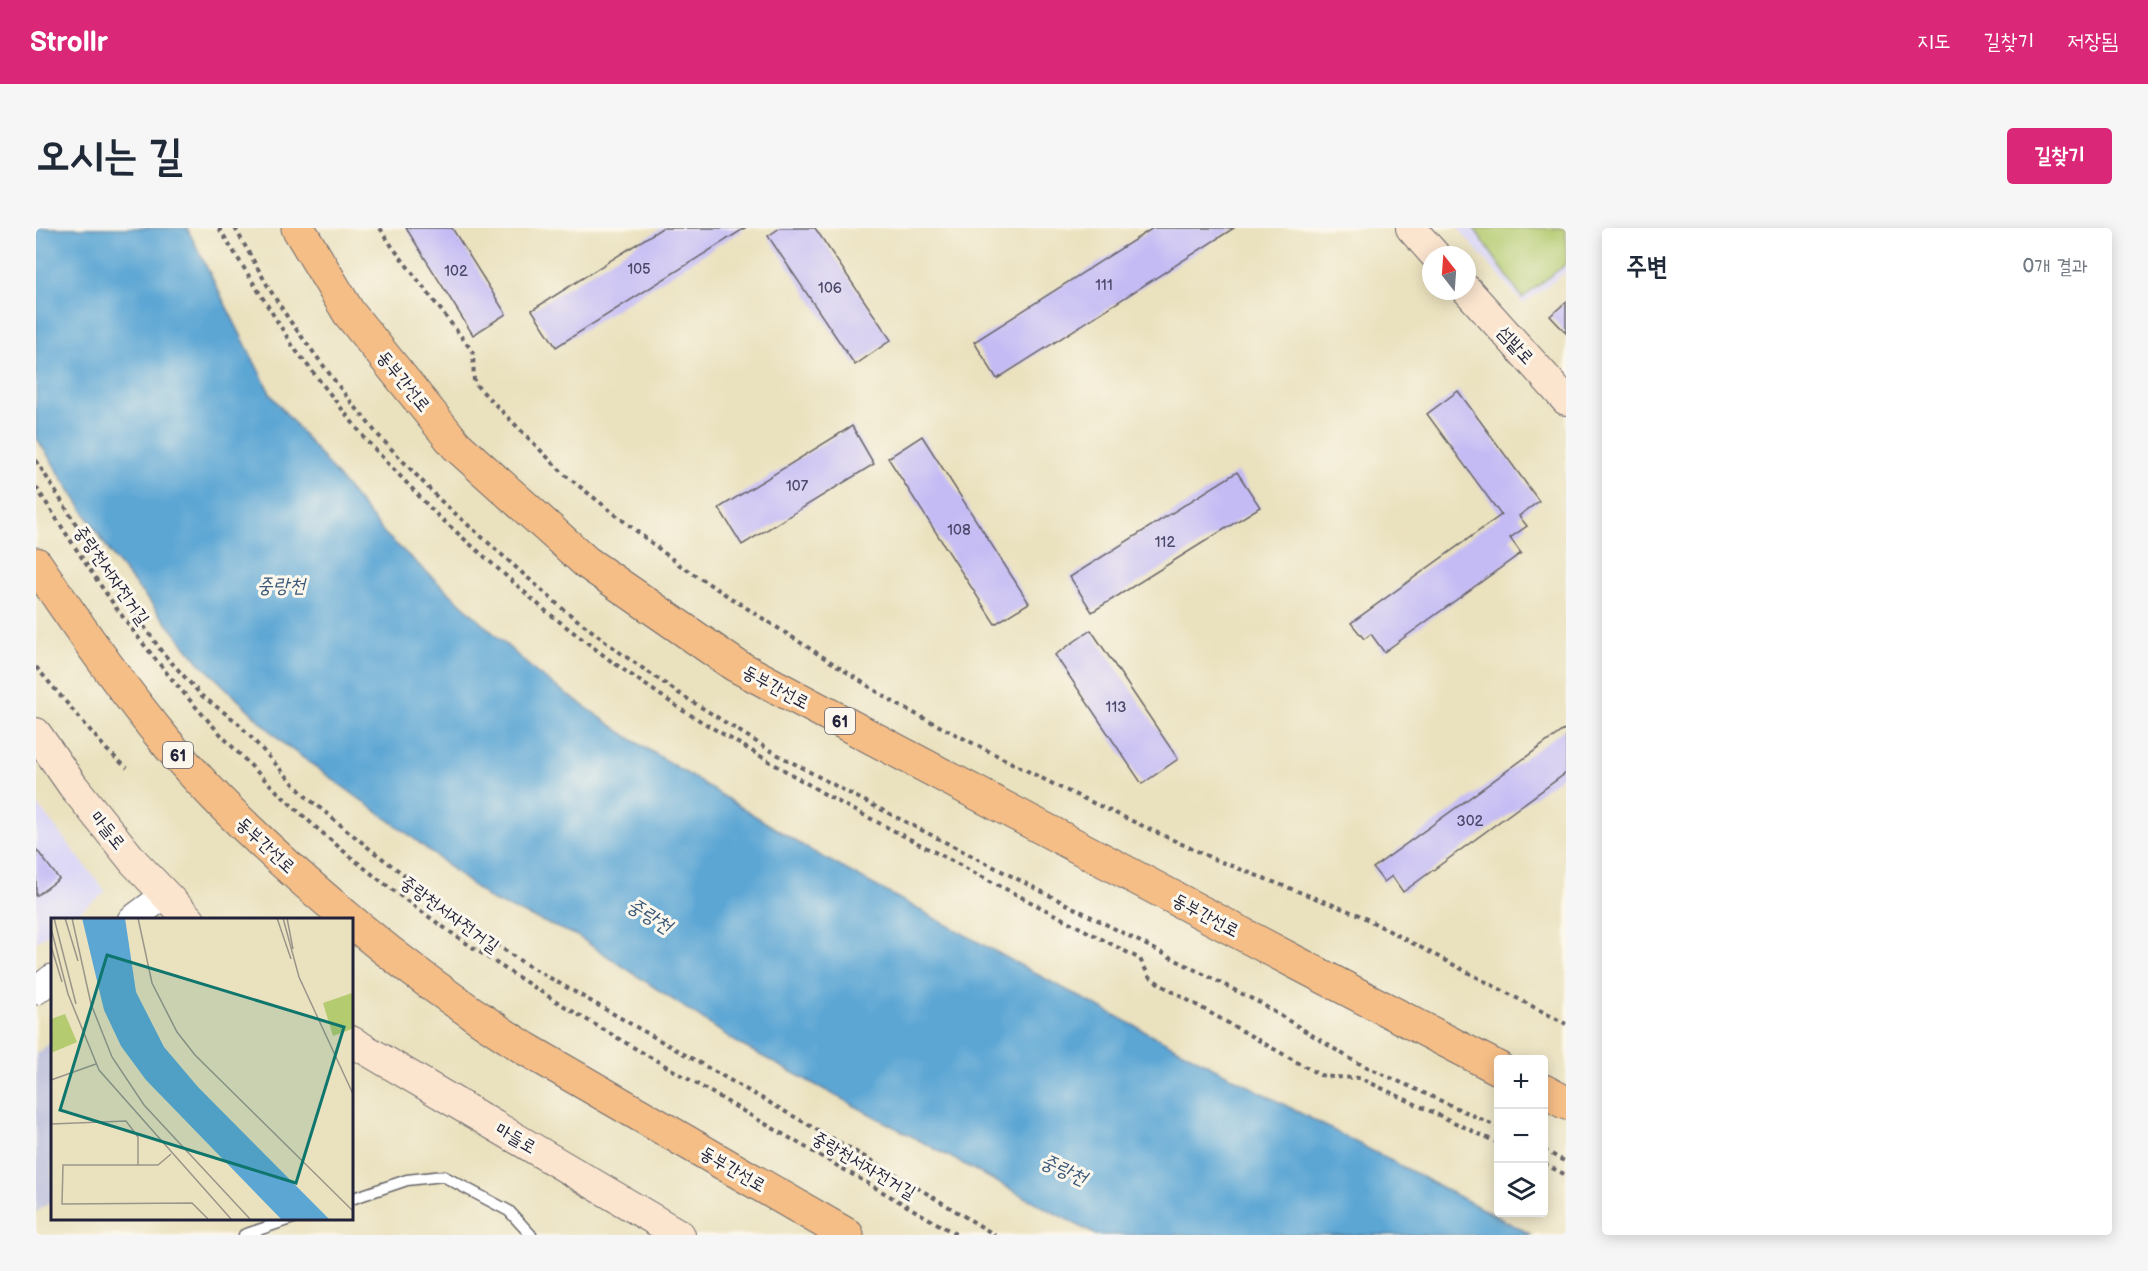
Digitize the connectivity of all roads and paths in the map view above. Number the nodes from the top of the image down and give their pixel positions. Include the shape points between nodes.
1 (219, 228) edge
2 (298, 228) edge
3 (380, 228) edge
4 (1411, 228) edge
5 (1427, 246) edge
6 (1476, 300) edge
7 (1566, 400) edge
8 (36, 460) edge
9 (36, 487) edge
10 (36, 564) edge
11 (36, 667) edge
12 (36, 732) edge
13 (127, 768) dead end
14 (166, 894) junction
15 (134, 918) edge
16 (188, 918) edge
17 (348, 918) edge
18 (352, 922) edge
19 (51, 979) edge
20 (36, 991) edge
21 (1566, 1024) edge
22 (352, 1042) edge
23 (1494, 1066) edge
24 (1548, 1093) edge
25 (1566, 1103) edge
26 (1494, 1141) edge
27 (1548, 1152) edge
28 (1566, 1162) edge
29 (1548, 1166) edge
30 (1566, 1175) edge
31 (352, 1199) edge
32 (287, 1220) edge
33 (244, 1235) edge
34 (531, 1235) edge
35 (680, 1235) edge
36 (847, 1235) edge
37 (957, 1235) edge
38 (995, 1235) edge

1 - 26 path via 294,348 388,464 496,568 611,661 682,710 833,799 1129,952 1140,959 1149,976 1161,985 1320,1075 1360,1078
2 - 23 highway, 동부간선로 / 61 via 349,313 456,445 586,562 735,665
3 - 21 path via 473,352 474,382 566,475 681,566 898,705 1061,788 1215,859 1359,915
4 - 5 main road
6 - 7 main road, 섬밭로
8 - 38 path via 105,571 162,652 202,696 242,728 304,795 370,849 522,962
9 - 37 path, 중랑천서자전거길 via 94,577 178,685 285,799 383,882 464,943 566,1008
10 - 17 highway, 동부간선로 / 61 via 95,650 167,743 247,828
11 - 13 path
12 - 14 main road, 마들로 via 73,786 134,862
14 - 15 street
14 - 16 main road, 마들로
18 - 36 highway, 동부간선로 / 61 via 428,983 506,1037
19 - 20 street
22 - 35 main road, 마들로
24 - 25 highway
27 - 28 path
29 - 30 path
31 - 34 lane via 407,1180 443,1176 509,1212
32 - 33 lane

